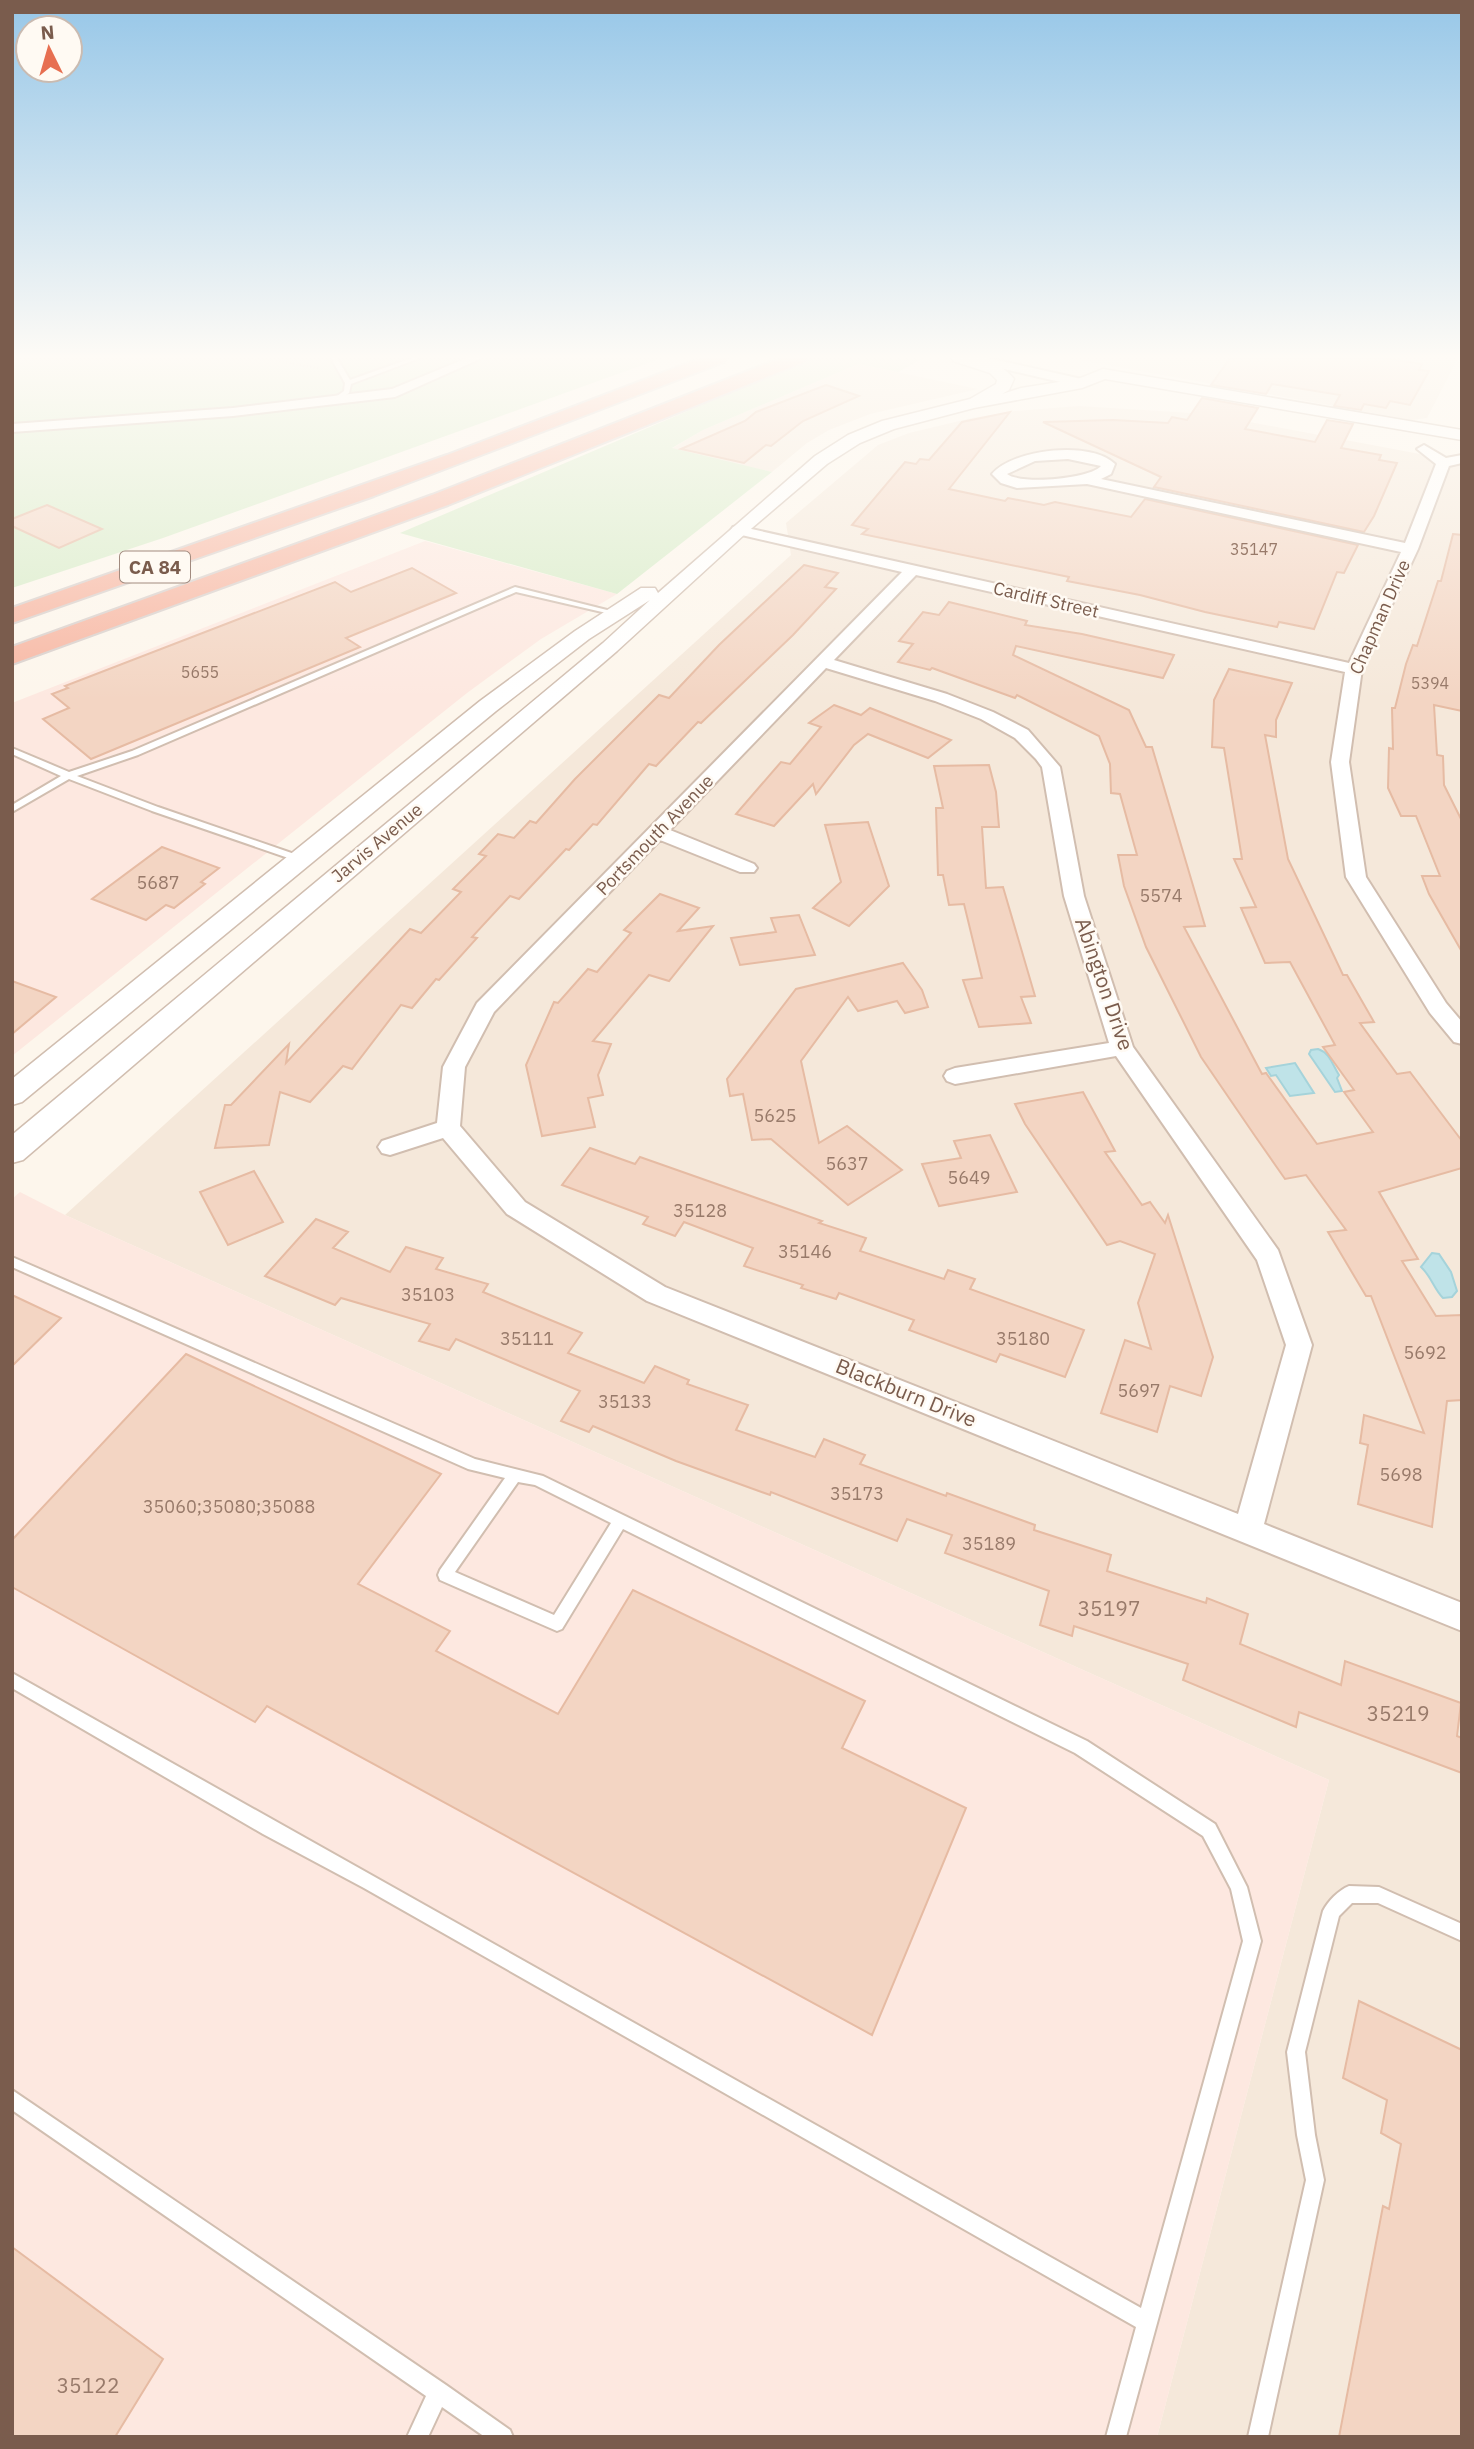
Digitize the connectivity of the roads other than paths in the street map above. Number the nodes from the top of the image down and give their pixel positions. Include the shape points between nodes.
1 (420, 472) edge
2 (511, 472) edge
3 (806, 472) edge
4 (1000, 472) edge
5 (1103, 472) edge
6 (1447, 472) edge
7 (1087, 480) junction
8 (298, 517) junction
9 (738, 530) junction
10 (1410, 549) junction
11 (913, 569) junction
12 (12, 605) edge
13 (615, 613) junction
14 (12, 616) edge
15 (12, 656) edge
16 (823, 662) junction
17 (1354, 670) junction
18 (12, 751) edge
19 (67, 776) junction
20 (12, 809) edge
21 (658, 832) junction
22 (300, 859) junction
23 (747, 868) dead end
24 (1462, 1037) edge
25 (1122, 1048) junction
26 (955, 1076) dead end
27 (12, 1095) edge
28 (448, 1128) junction
29 (390, 1147) dead end
30 (12, 1152) edge
31 (12, 1262) edge
32 (515, 1475) junction
33 (620, 1521) junction
34 (1248, 1529) junction
35 (1462, 1617) edge
36 (12, 1680) edge
37 (1462, 1933) edge
38 (12, 2099) edge
39 (1148, 2323) junction
40 (439, 2392) junction
41 (417, 2437) edge
42 (503, 2437) edge
43 (1116, 2437) edge
44 (1258, 2437) edge

1 - 8 highway, CA 84
2 - 15 highway, CA 84
3 - 9 street, Jarvis Avenue
4 - 7 street via 1017,484
5 - 7 street
6 - 10 street, Chapman Drive
7 - 10 street
8 - 12 highway
8 - 14 highway, CA 84
9 - 11 street, Cardiff Street
9 - 13 street, Jarvis Avenue
9 - 30 street, Jarvis Avenue via 610,647
10 - 17 street, Chapman Drive
11 - 16 street, Portsmouth Avenue
11 - 17 street, Cardiff Street
13 - 19 lane via 515,589 135,753
13 - 22 street, Jarvis Avenue via 488,706
16 - 21 street, Portsmouth Avenue
16 - 25 street, Abington Drive via 988,717 1010,726 1039,749 1051,767 1074,896
17 - 24 street, Chapman Drive via 1340,762 1356,877 1438,1008
18 - 19 lane
19 - 20 lane
19 - 22 lane
21 - 23 street
21 - 28 street, Portsmouth Avenue via 485,1008 454,1067
22 - 27 street, Jarvis Avenue
25 - 26 street
25 - 34 street, Abington Drive via 1269,1258 1299,1345
28 - 29 street
28 - 34 street, Blackburn Drive via 516,1208 656,1294
31 - 32 lane via 473,1465
32 - 33 lane via 538,1480
32 - 33 lane via 445,1575 557,1624
33 - 39 lane via 1081,1747 1209,1830 1239,1887 1252,1941
34 - 35 street, Blackburn Drive
36 - 39 lane
37 - 44 lane via 1379,1895 1349,1894 1332,1911 1296,2052 1315,2180
38 - 40 lane
39 - 43 lane
40 - 41 lane
40 - 42 lane

